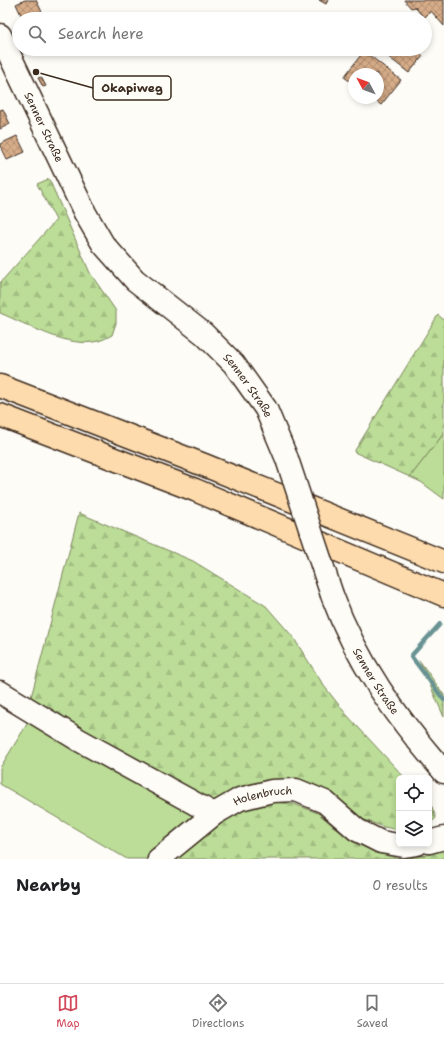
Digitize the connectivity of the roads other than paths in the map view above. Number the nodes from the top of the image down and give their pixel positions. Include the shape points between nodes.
1 (0, 35) edge
2 (0, 386) edge
3 (0, 415) edge
4 (444, 562) edge
5 (444, 595) edge
6 (0, 692) edge
7 (444, 772) edge
8 (214, 814) junction
9 (444, 838) edge
10 (432, 841) edge
11 (396, 845) edge
12 (160, 859) edge

1 - 7 street, Senner Straße, bridge via 84,213 103,244 135,280 204,334 234,364 266,409 287,459 332,595 352,641 381,693
2 - 4 highway via 263,488
3 - 5 highway via 194,490
6 - 8 street via 79,740
8 - 11 street, Holenbruch via 240,799 272,791 296,790 325,802 357,830 380,842
8 - 12 street, Holenbruch
9 - 10 street

